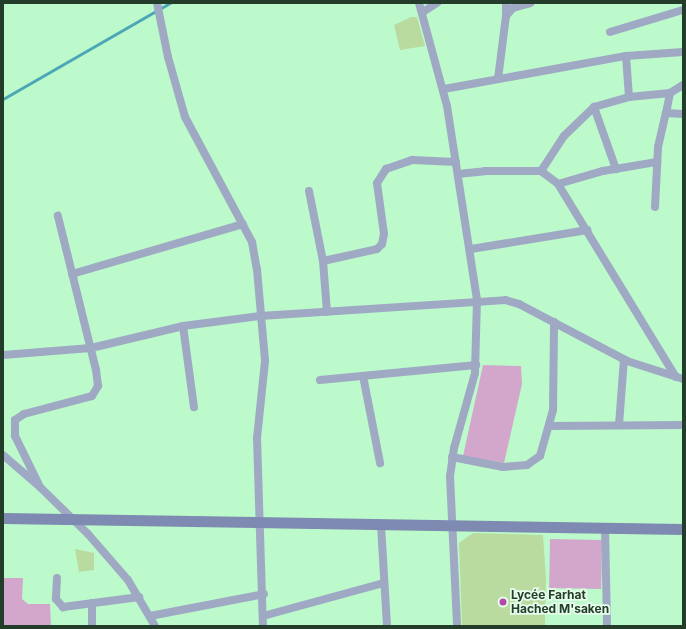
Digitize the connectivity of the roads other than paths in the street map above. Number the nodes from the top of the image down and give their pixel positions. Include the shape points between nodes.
1 (157, 3) edge
2 (420, 3) edge
3 (437, 3) edge
4 (506, 3) edge
5 (530, 3) edge
6 (683, 10) edge
7 (423, 12) junction
8 (506, 16) junction
9 (610, 32) dead end
10 (683, 52) edge
11 (626, 56) junction
12 (498, 79) junction
13 (683, 85) edge
14 (444, 89) junction
15 (670, 93) junction
16 (629, 97) junction
17 (594, 107) junction
18 (666, 113) junction
19 (683, 114) edge
20 (456, 162) junction
21 (657, 162) junction
22 (616, 169) junction
23 (541, 172) junction
24 (458, 174) junction
25 (558, 184) junction
26 (309, 191) dead end
27 (655, 207) dead end
28 (58, 216) dead end
29 (243, 224) junction
30 (587, 230) junction
31 (471, 249) junction
32 (323, 261) junction
33 (72, 274) junction
34 (477, 300) junction
35 (328, 312) junction
36 (260, 316) junction
37 (554, 322) junction
38 (183, 326) junction
39 (91, 348) junction
40 (3, 355) edge
41 (624, 359) junction
42 (476, 365) junction
43 (363, 376) junction
44 (679, 378) edge
45 (320, 380) dead end
46 (194, 407) dead end
47 (683, 425) edge
48 (551, 426) junction
49 (619, 426) junction
50 (452, 457) junction
51 (5, 459) edge
52 (380, 463) dead end
53 (40, 486) junction
54 (3, 518) edge
55 (74, 519) junction
56 (259, 522) junction
57 (381, 525) junction
58 (451, 527) junction
59 (605, 528) junction
60 (683, 529) edge
61 (57, 578) dead end
62 (384, 583) junction
63 (264, 594) junction
64 (139, 597) junction
65 (92, 604) junction
66 (150, 616) junction
67 (263, 616) junction
68 (92, 626) edge
69 (155, 626) edge
70 (263, 626) edge
71 (387, 626) edge
72 (457, 626) edge
73 (607, 626) edge

1 - 29 street via 168,57 185,117 202,154
2 - 7 street
3 - 7 street
4 - 8 street
5 - 8 street via 513,8
6 - 9 street
7 - 14 street
8 - 12 street
10 - 11 street
11 - 12 street
11 - 16 street
12 - 14 street
13 - 15 street
14 - 20 street
15 - 16 street
15 - 18 street
16 - 17 street
17 - 22 street
17 - 23 street via 564,136
18 - 19 street
18 - 21 street
20 - 24 street
20 - 32 street via 412,160 386,169 377,183 384,234 382,244 377,249
21 - 22 street
21 - 27 street
22 - 25 street
23 - 24 street via 485,170
23 - 25 street
24 - 31 street
25 - 30 street
26 - 32 street
28 - 33 street
29 - 33 street
29 - 36 street via 252,242
30 - 31 street
30 - 44 street via 644,329
31 - 34 street
32 - 35 street
33 - 39 street
34 - 35 street
34 - 37 street via 514,302
34 - 42 street
35 - 36 street
36 - 38 street
36 - 56 street via 265,375 257,438
37 - 41 street
37 - 48 street
38 - 39 street
38 - 46 street
39 - 40 street
39 - 53 street via 98,381 92,396 24,414 14,422 16,436
41 - 44 street
41 - 49 street
42 - 43 street
42 - 50 street
43 - 45 street
43 - 52 street
47 - 49 street
48 - 49 street
48 - 50 street via 540,456 527,465 491,467
50 - 58 street
51 - 53 street
53 - 55 street
54 - 55 main road
55 - 56 main road
55 - 64 street
56 - 57 main road
56 - 63 street
57 - 58 main road
57 - 62 street
58 - 59 main road
58 - 72 street
59 - 60 main road
59 - 73 street
61 - 65 street via 56,599 61,607
62 - 67 street
62 - 71 street
63 - 66 street
63 - 67 street
64 - 65 street
64 - 66 street
65 - 68 street
66 - 69 street
67 - 70 street

